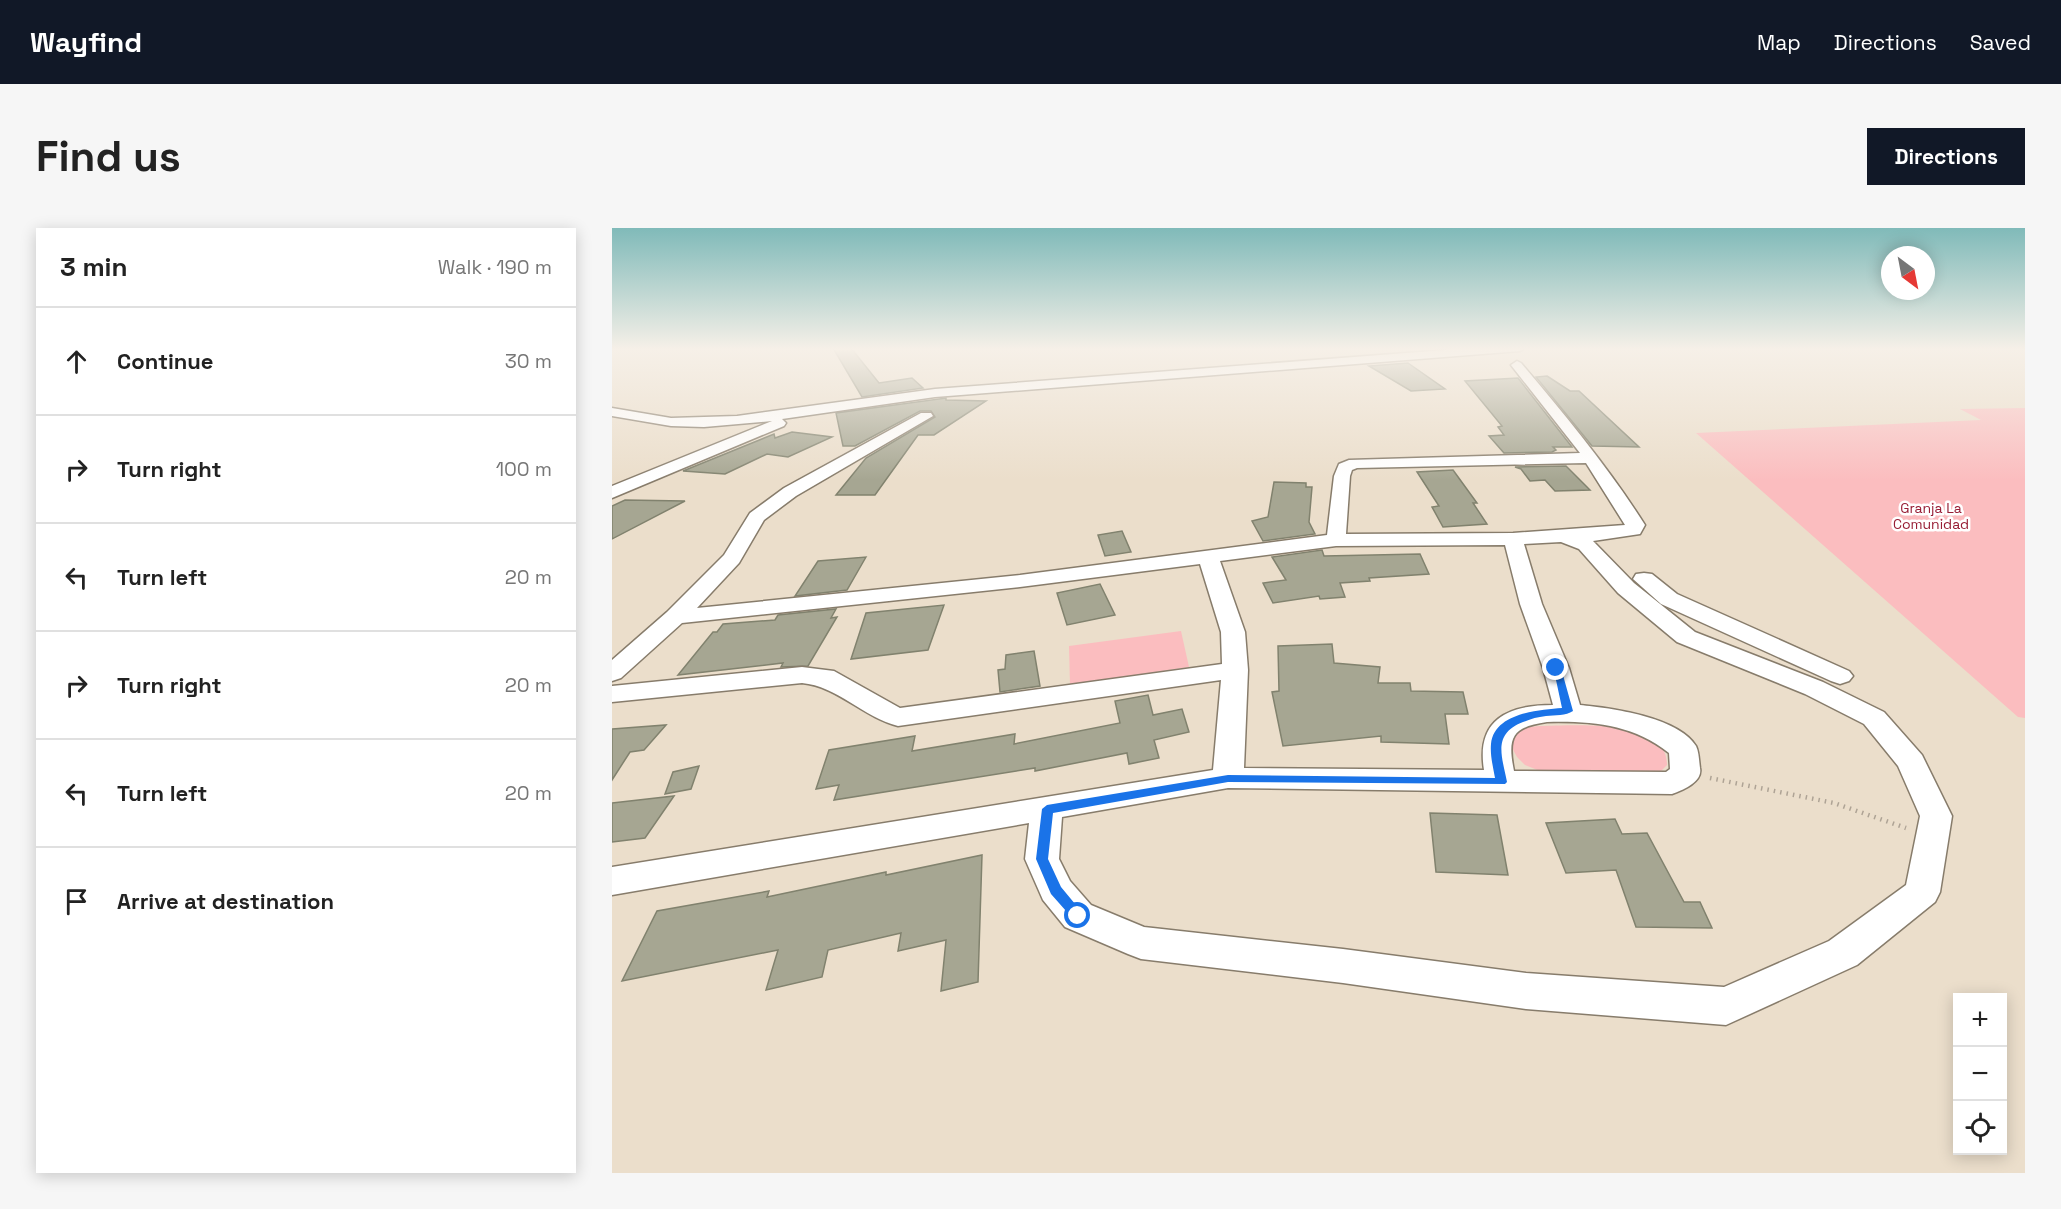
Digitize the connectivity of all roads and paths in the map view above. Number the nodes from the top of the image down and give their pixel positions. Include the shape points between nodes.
1 (948, 392) edge
2 (1539, 392) edge
3 (612, 412) edge
4 (795, 414) junction
5 (926, 416) dead end
6 (1591, 458) junction
7 (612, 493) edge
8 (1578, 536) junction
9 (1513, 539) junction
10 (1336, 540) junction
11 (1209, 559) junction
12 (675, 617) junction
13 (1235, 670) junction
14 (612, 673) edge
15 (1840, 676) dead end
16 (612, 693) edge
17 (1568, 711) junction
18 (1686, 773) junction
19 (1228, 778) junction
20 (1501, 782) junction
21 (1047, 809) junction
22 (1932, 840) junction
23 (612, 881) edge

1 - 4 street
2 - 6 street
3 - 4 street via 670,422
4 - 7 street via 791,419
5 - 12 street via 790,492 756,517 732,559
6 - 8 street via 1635,525 1633,530
6 - 10 street via 1355,463 1345,467 1342,476
8 - 9 street
8 - 15 street via 1669,599
8 - 22 street via 1626,588 1686,637 1814,688 1874,718 1911,762 1936,816
9 - 10 street
9 - 17 street
10 - 11 street
11 - 12 street
11 - 13 street via 1233,632
12 - 14 street
13 - 16 street via 898,717 825,677 802,675
13 - 19 street
17 - 18 street via 1612,717 1656,730 1683,749
17 - 20 street via 1536,714 1511,723 1498,733
18 - 20 street via 1672,783
18 - 22 path via 1819,798 1876,815
19 - 20 street
19 - 21 street
21 - 22 street via 1042,859 1056,890 1078,916 1141,943 1526,992 1726,1006 1843,953 1922,892
21 - 23 street

